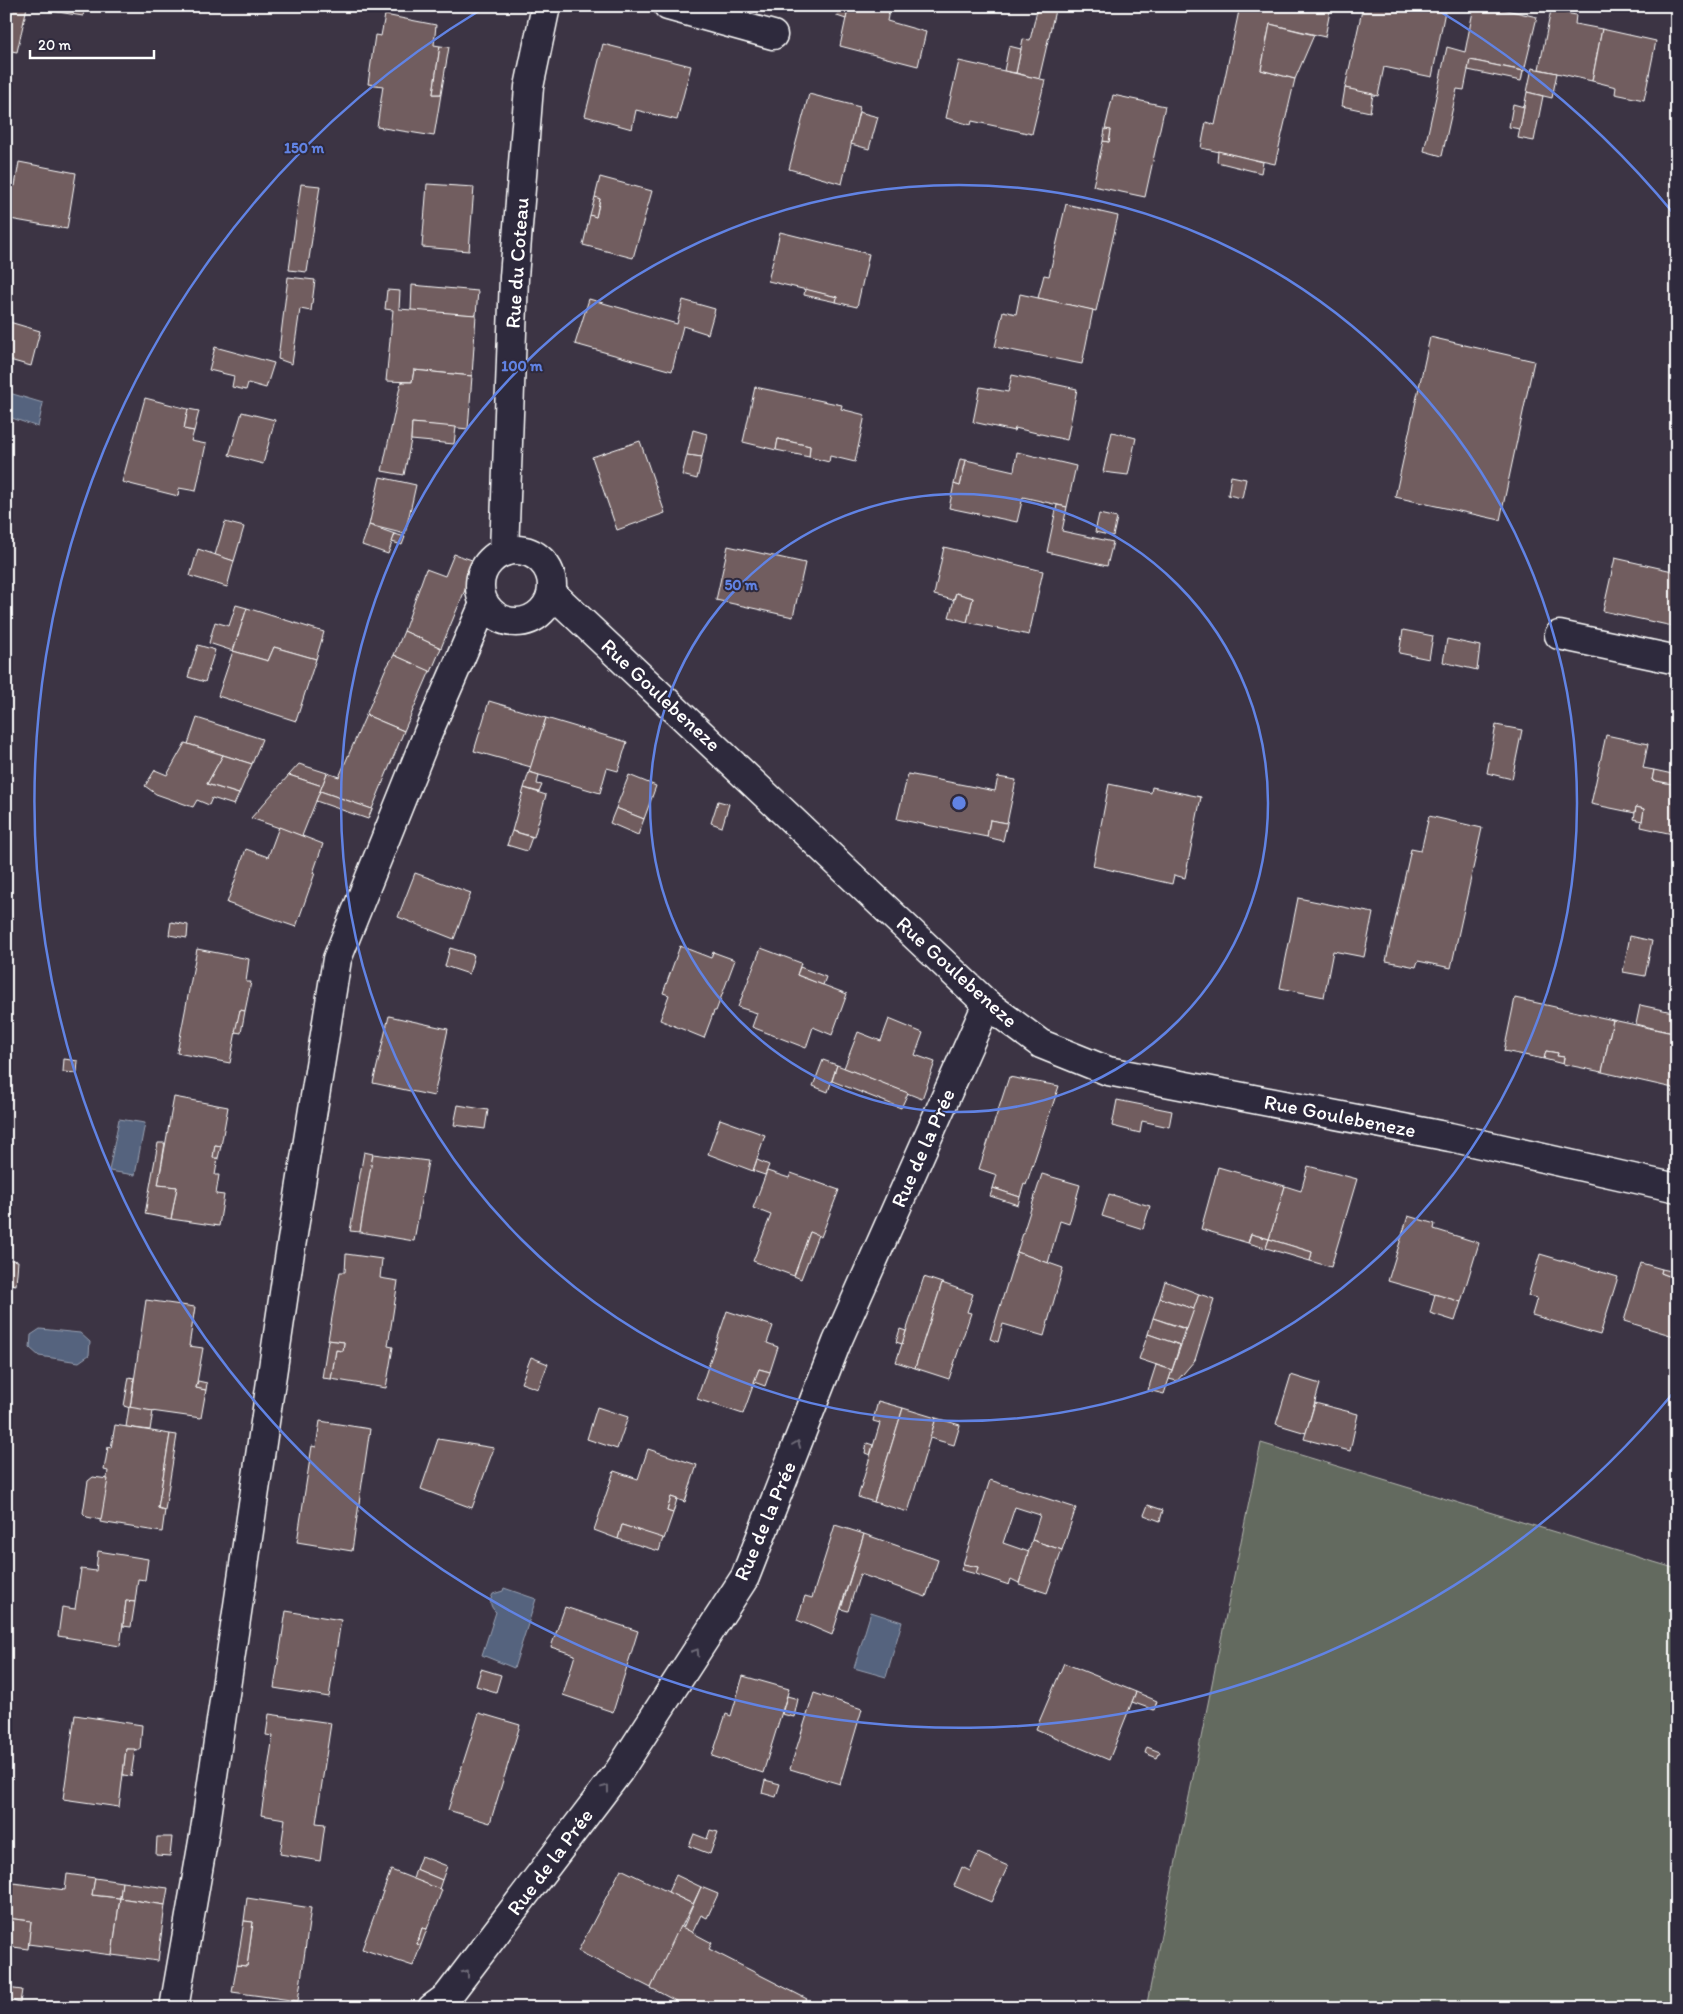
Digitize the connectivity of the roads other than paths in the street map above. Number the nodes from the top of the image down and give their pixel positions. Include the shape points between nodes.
1 (546, 6) edge
2 (668, 6) edge
3 (773, 35) dead end
4 (504, 552) junction
5 (552, 593) junction
6 (484, 604) junction
7 (1559, 635) dead end
8 (1677, 660) edge
9 (987, 1004) junction
10 (1677, 1188) edge
11 (174, 2008) edge
12 (432, 2008) edge

1 - 4 street, Rue du Coteau via 529,88 514,277
2 - 3 street
4 - 5 street via 529,552 540,558 548,568
4 - 6 street via 494,556 482,573 480,594
5 - 6 street via 540,614 522,621 504,620 492,614
5 - 9 street, Rue Goulebeneze
6 - 11 street via 337,959 288,1258 205,1830
7 - 8 street
9 - 10 street, Rue Goulebeneze via 1041,1044 1108,1071 1450,1137
12 -> 9 street, Rue de la Prée via 447,1997 619,1771 745,1577 837,1342

